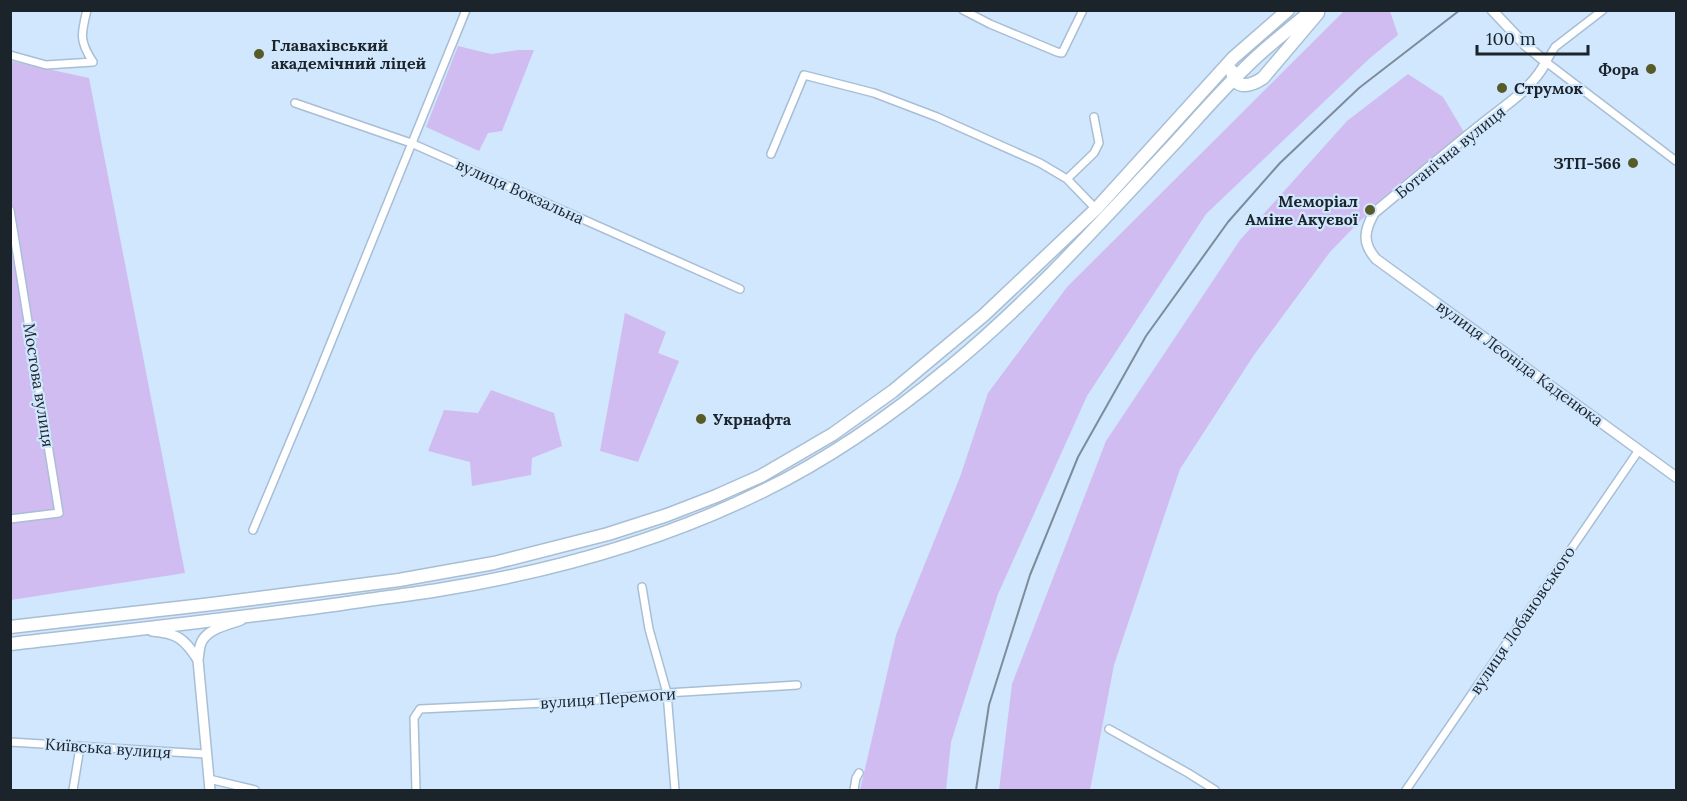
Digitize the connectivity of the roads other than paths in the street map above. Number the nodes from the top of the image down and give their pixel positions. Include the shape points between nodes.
1 (87, 10) edge
2 (466, 10) edge
3 (963, 10) edge
4 (1083, 10) edge
5 (1288, 10) edge
6 (1312, 10) edge
7 (1319, 10) edge
8 (1492, 10) edge
9 (1603, 10) edge
10 (10, 55) edge
11 (1233, 58) junction
12 (1546, 62) junction
13 (1234, 78) junction
14 (295, 103) dead end
15 (1094, 117) dead end
16 (411, 143) junction
17 (771, 154) dead end
18 (1677, 161) edge
19 (1067, 179) junction
20 (1096, 209) junction
21 (10, 210) edge
22 (1367, 246) joint
23 (741, 289) dead end
24 (1639, 450) junction
25 (1677, 477) edge
26 (10, 519) edge
27 (253, 530) dead end
28 (642, 587) dead end
29 (252, 616) junction
30 (10, 627) edge
31 (130, 629) junction
32 (10, 644) edge
33 (198, 660) junction
34 (796, 686) dead end
35 (667, 693) junction
36 (1109, 729) dead end
37 (10, 742) edge
38 (80, 747) junction
39 (206, 754) junction
40 (859, 773) dead end
41 (209, 779) junction
42 (72, 790) edge
43 (210, 790) edge
44 (255, 790) edge
45 (416, 790) edge
46 (675, 790) edge
47 (854, 790) edge
48 (1215, 790) edge
49 (1406, 790) edge

1 - 10 street via 81,33 93,62 46,65
2 - 16 street
3 - 4 street via 1057,52 1062,52
5 - 11 highway
6 - 13 highway
7 - 13 highway via 1263,78 1245,85
8 - 12 street
9 - 12 street, Ботанічна вулиця via 1555,47
11 - 13 highway
11 - 20 highway
12 - 18 street
12 - 22 street, Ботанічна вулиця via 1524,92 1374,213 1365,234
13 - 29 highway via 1078,246 996,327 902,405 798,473 663,533 542,569 440,590
14 - 16 street, вулиця Вокзальна
15 - 19 street via 1098,143 1094,153
16 - 23 street, вулиця Вокзальна
16 - 27 street
17 - 19 street via 804,75 874,93 938,117
19 - 20 street
20 - 30 highway via 984,315 893,391 833,434 761,476 667,515 550,550 449,572
21 - 26 street, Мостова вулиця via 59,513
22 - 24 street, вулиця Леоніда Каденюка via 1376,259
24 - 25 street, вулиця Леоніда Каденюка
24 - 49 street, вулиця Лобановського
28 - 35 street
29 - 31 highway
29 - 33 street via 209,633 202,641
31 - 32 highway
31 - 33 street via 169,633 189,647
33 - 39 street
34 - 35 street, вулиця Перемоги
35 - 45 street, вулиця Перемоги via 420,709 414,718
35 - 46 street
36 - 48 street
37 - 38 street, Київська вулиця
38 - 39 street, Київська вулиця
38 - 42 street
39 - 41 street
40 - 47 street
41 - 43 street
41 - 44 street

